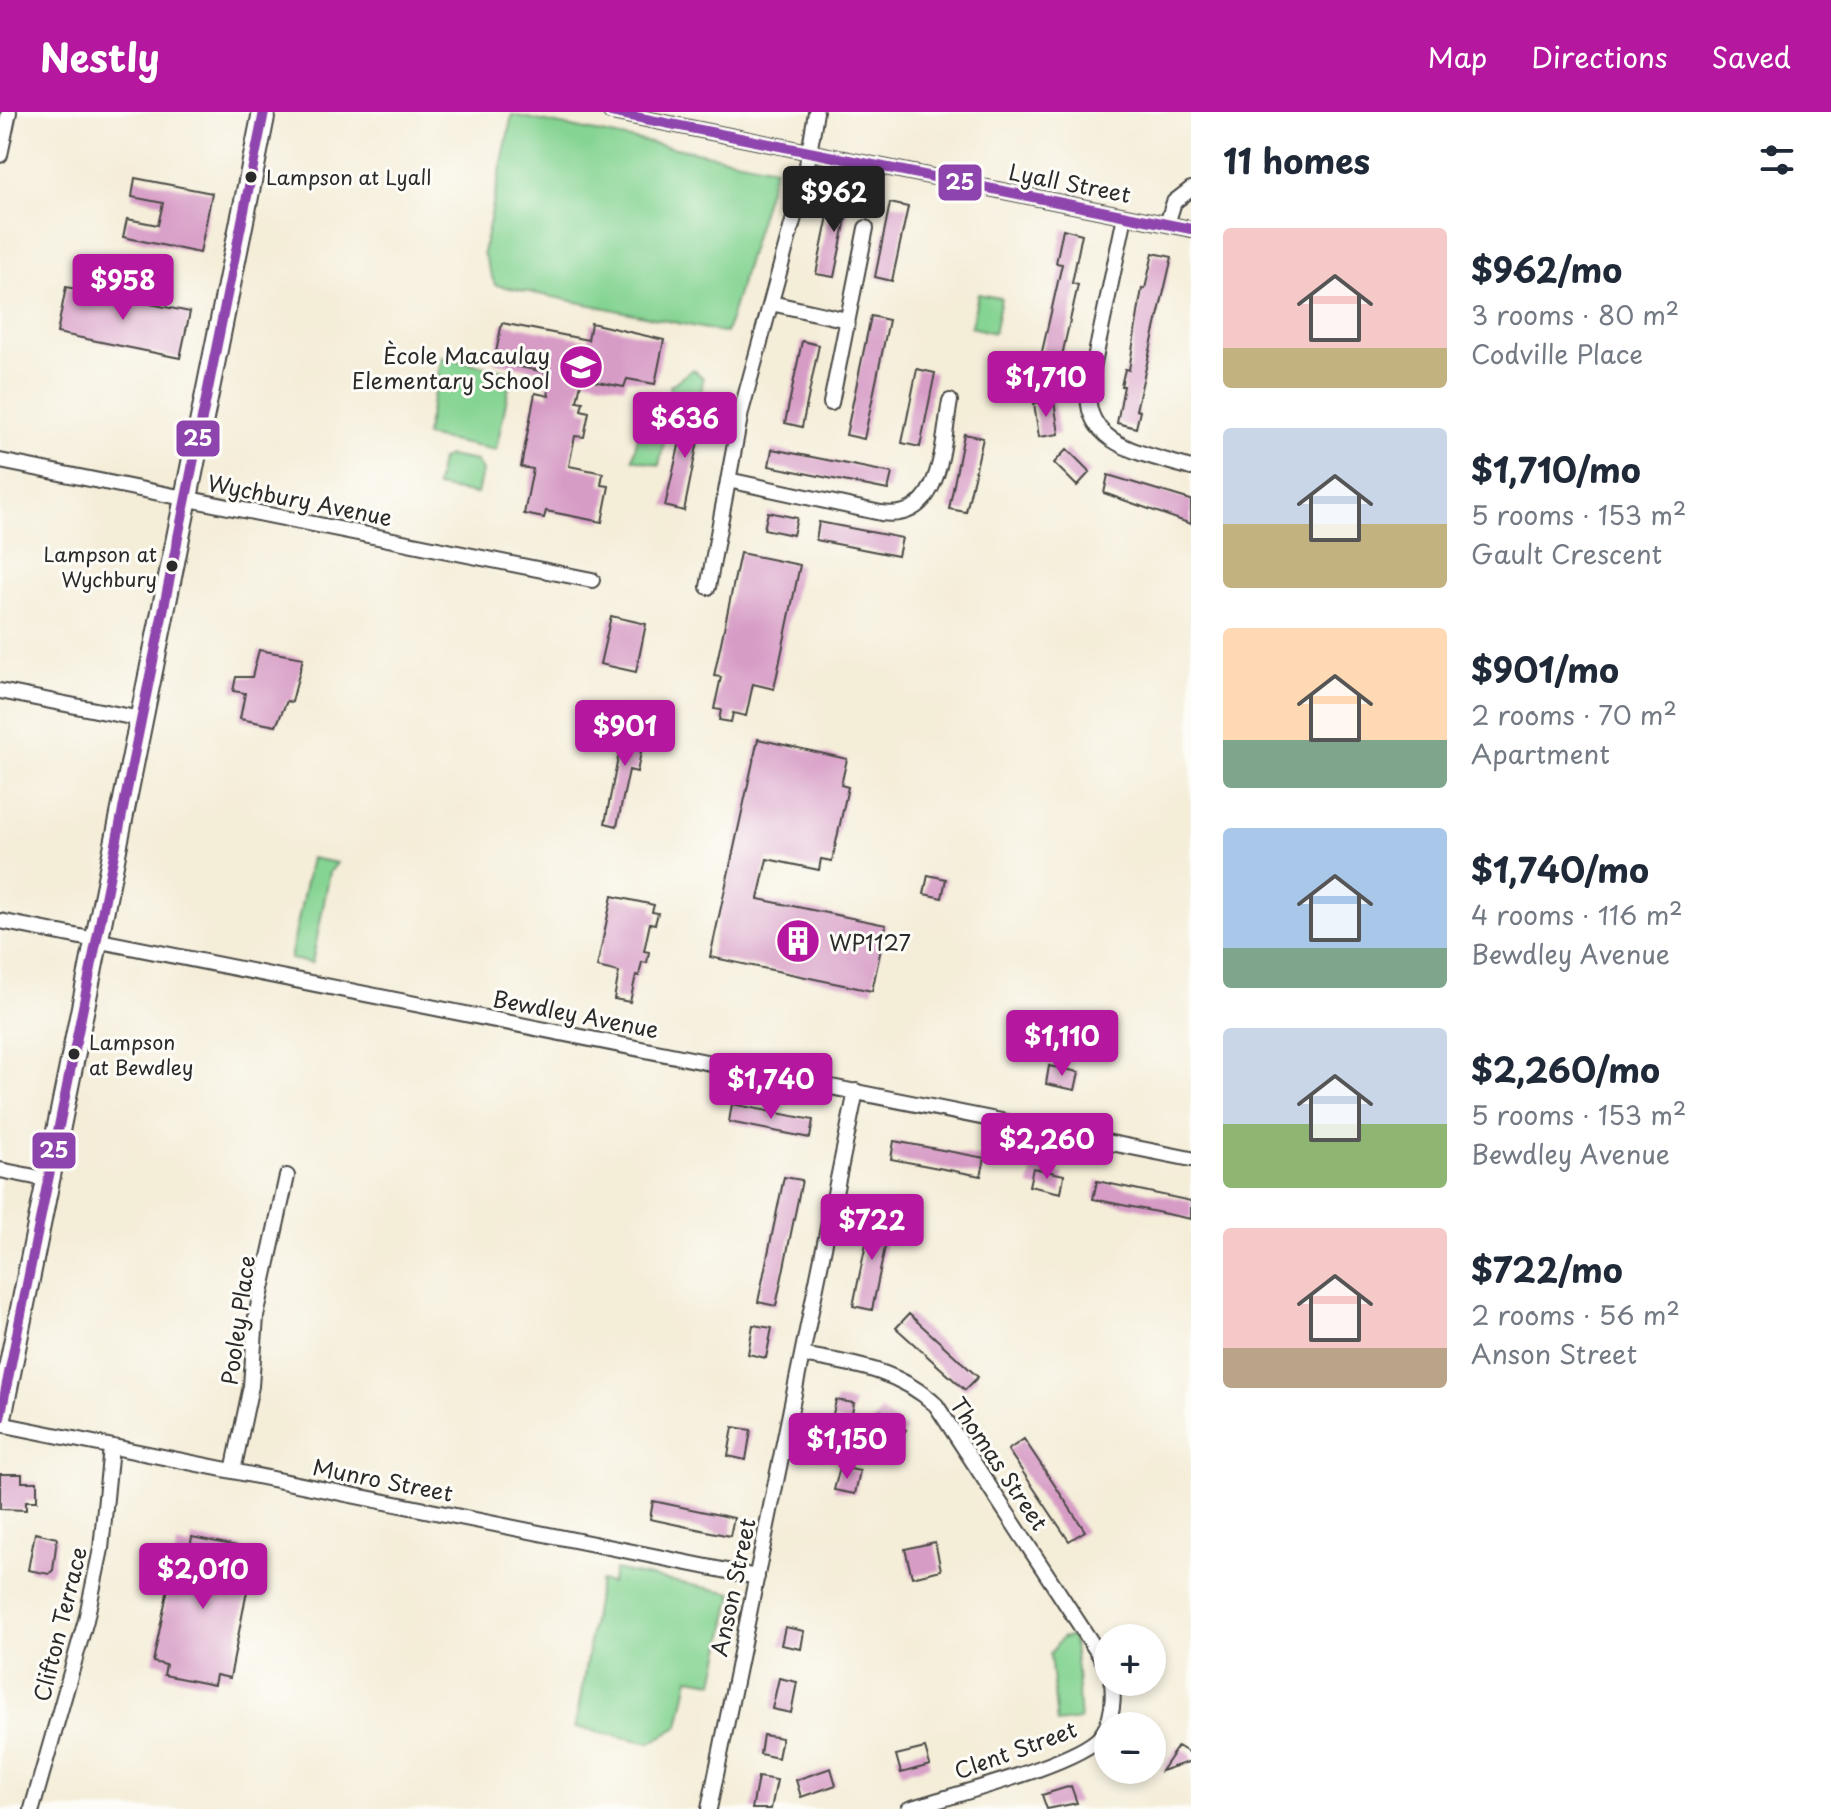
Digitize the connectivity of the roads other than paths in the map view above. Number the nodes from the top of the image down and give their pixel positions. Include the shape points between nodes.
1 (9, 112) edge
2 (264, 112) edge
3 (611, 112) edge
4 (816, 112) edge
5 (808, 152) junction
6 (0, 155) edge
7 (1191, 189) edge
8 (1125, 216) junction
9 (1167, 224) junction
10 (866, 228) dead end
11 (1191, 229) edge
12 (771, 303) junction
13 (847, 320) junction
14 (950, 401) dead end
15 (831, 403) dead end
16 (0, 461) edge
17 (1191, 468) edge
18 (728, 480) junction
19 (186, 498) junction
20 (592, 580) dead end
21 (708, 587) dead end
22 (0, 691) edge
23 (141, 719) junction
24 (0, 921) edge
25 (97, 940) junction
26 (856, 1091) junction
27 (1191, 1159) edge
28 (0, 1170) edge
29 (287, 1176) dead end
30 (50, 1180) junction
31 (802, 1355) junction
32 (0, 1421) edge
33 (111, 1447) junction
34 (233, 1471) junction
35 (757, 1577) junction
36 (1094, 1647) edge
37 (1112, 1696) edge
38 (32, 1809) edge
39 (709, 1809) edge
40 (909, 1809) edge

1 - 6 street
2 - 19 street
3 - 5 street, Lyall Street
4 - 5 street
5 - 8 street, Lyall Street
5 - 12 street
7 - 9 street via 1174,202
8 - 9 street, Lyall Street
8 - 17 street via 1089,387 1089,414 1114,442
9 - 11 street, Lyall Street
10 - 13 street
12 - 13 street
12 - 18 street
13 - 15 street
14 - 18 street via 934,484 920,505 905,512 881,513
16 - 19 street, Wychbury Avenue
18 - 21 street
19 - 20 street, Wychbury Avenue
19 - 23 street
22 - 23 street
23 - 25 street
24 - 25 street, Bewdley Avenue
25 - 26 street, Bewdley Avenue
25 - 30 street
26 - 27 street, Bewdley Avenue
26 - 31 street, Anson Street
28 - 30 street
29 - 34 street, Pooley Place via 256,1316 251,1386
30 - 32 street
31 - 35 street, Anson Street
31 - 36 street, Thomas Street via 888,1372 936,1405
32 - 33 street, Munro Street
33 - 34 street, Munro Street
33 - 38 street, Clifton Terrace via 101,1549 86,1620
34 - 35 street, Munro Street
35 - 39 street, Anson Street
37 - 40 street, Clent Street via 1101,1736 1084,1750

